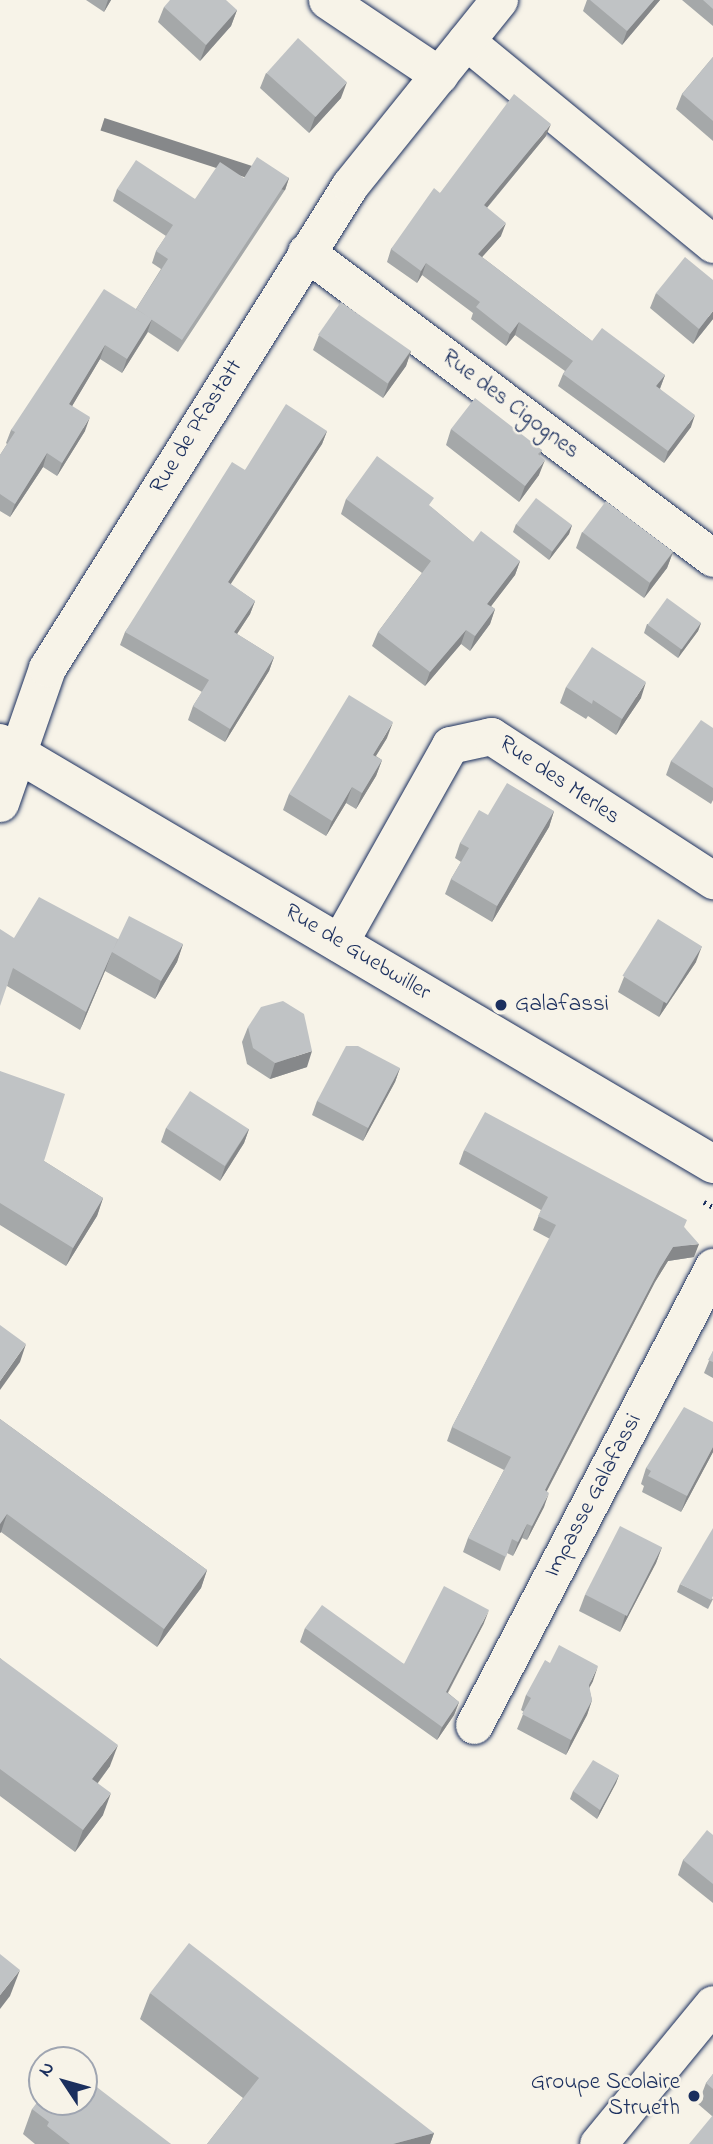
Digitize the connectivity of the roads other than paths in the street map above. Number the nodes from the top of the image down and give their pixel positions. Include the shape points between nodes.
1 (327, 0) edge
2 (499, 0) edge
3 (466, 41) junction
4 (439, 75) junction
5 (713, 244) edge
6 (306, 252) junction
7 (713, 558) edge
8 (8, 748) edge
9 (0, 803) edge
10 (713, 880) edge
11 (339, 943) junction
12 (713, 1164) edge
13 (713, 1267) edge
14 (474, 1725) dead end
15 (713, 2004) edge
16 (598, 2144) edge

1 - 4 street
2 - 3 street, Rue de Pfastatt
3 - 4 street, Rue de Pfastatt
3 - 5 street
4 - 6 street, Rue de Pfastatt via 351,185
6 - 7 street, Rue des Cigognes
6 - 8 street, Rue de Pfastatt via 47,668
8 - 9 street, Rue de Pfastatt
8 - 11 main road, Rue de Guebwiller
10 - 11 street, Rue des Merles via 491,736 450,745
11 - 12 main road, Rue de Guebwiller
13 - 14 street, Impasse Galafassi
15 - 16 street

